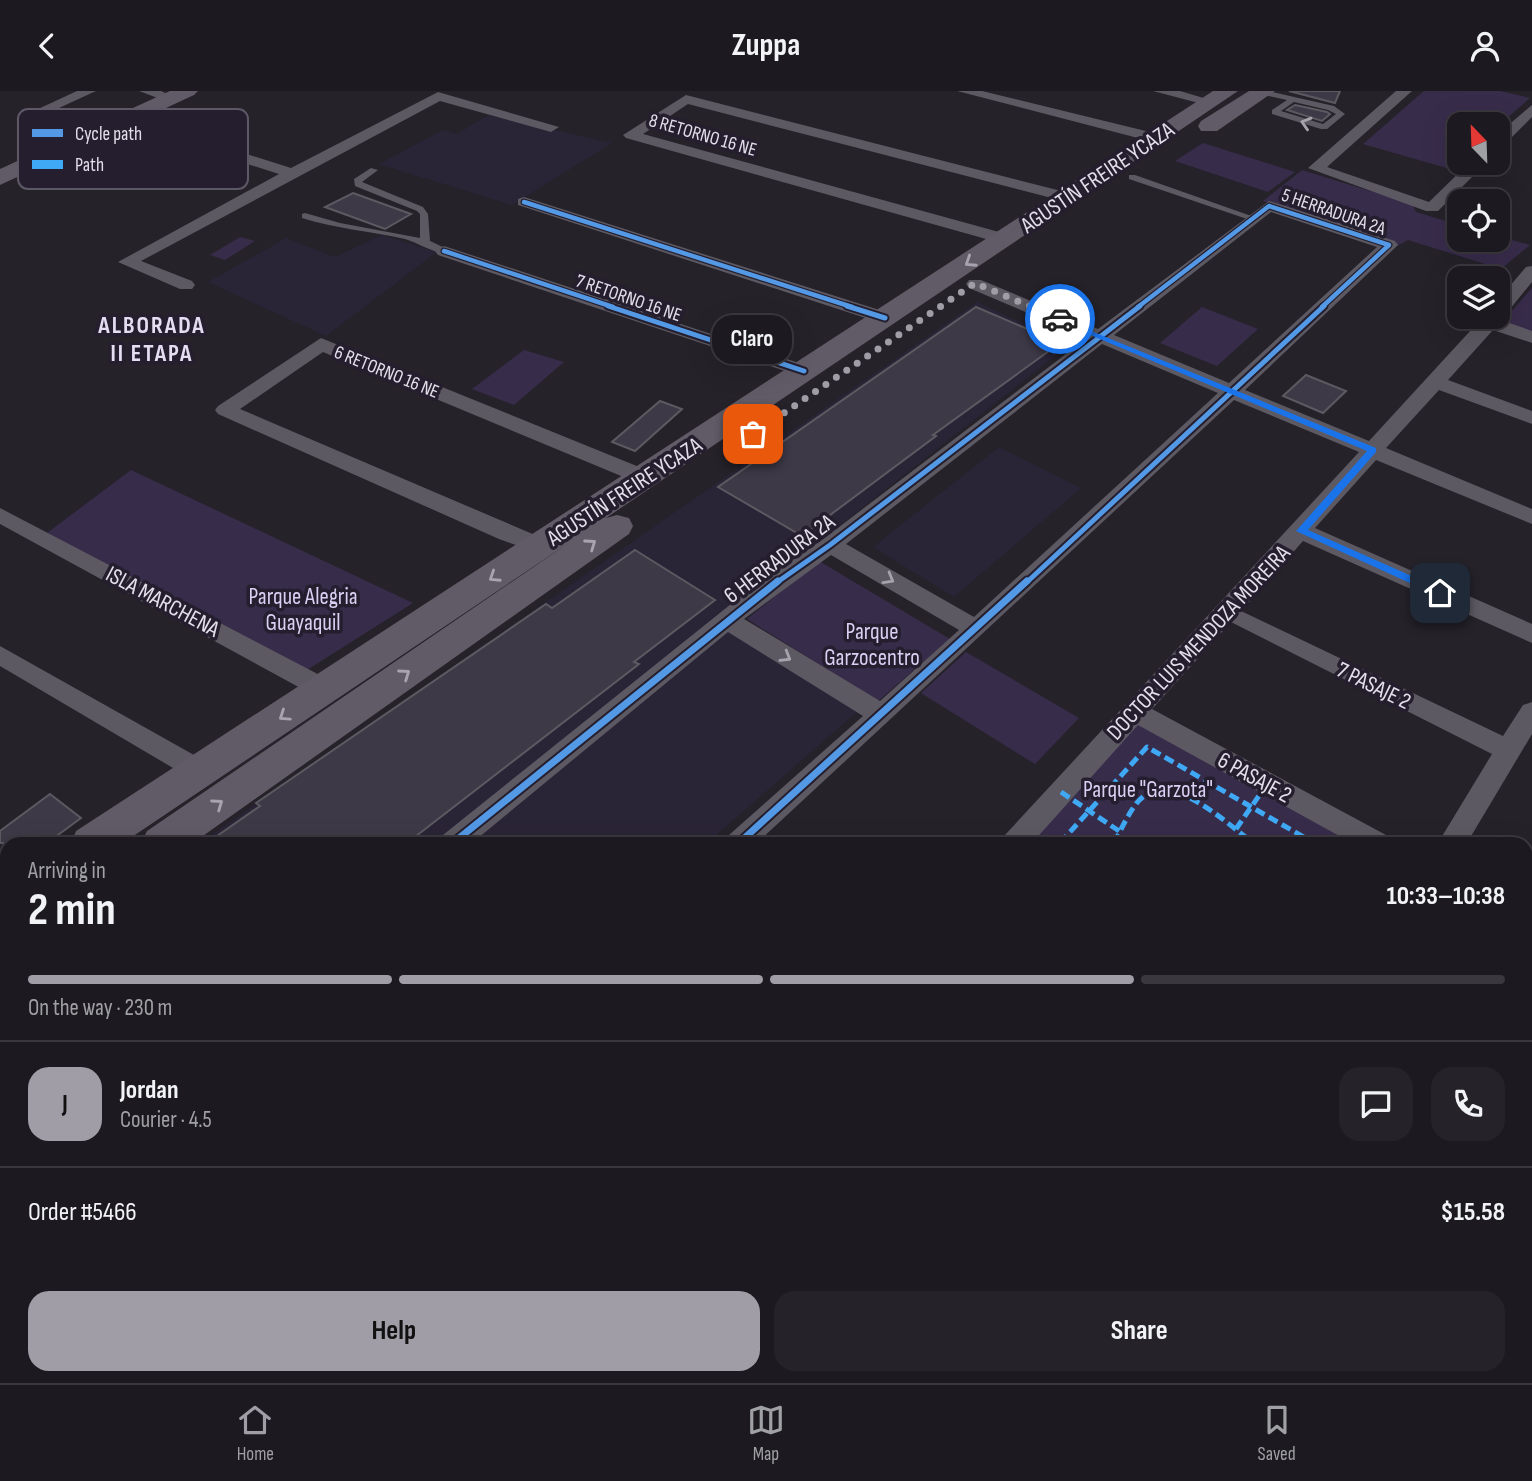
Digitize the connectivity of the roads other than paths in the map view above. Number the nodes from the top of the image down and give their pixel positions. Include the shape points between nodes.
1 (89, 91) edge
2 (146, 91) edge
3 (964, 91) edge
4 (1160, 91) edge
5 (1405, 91) edge
6 (1272, 94) edge
7 (179, 95) edge
8 (1219, 97) edge
9 (45, 109) edge
10 (157, 109) edge
11 (1532, 110) edge
12 (551, 127) dead end
13 (1510, 131) edge
14 (1157, 138) junction
15 (248, 162) edge
16 (18, 170) edge
17 (374, 170) dead end
18 (291, 173) junction
19 (1466, 175) edge
20 (1132, 177) junction
21 (0, 178) edge
22 (248, 179) edge
23 (269, 185) junction
24 (1067, 197) junction
25 (524, 202) dead end
26 (304, 216) dead end
27 (1254, 218) junction
28 (1004, 239) junction
29 (425, 241) junction
30 (444, 251) joint
31 (1532, 271) edge
32 (975, 283) junction
33 (186, 285) dead end
34 (1510, 298) edge
35 (885, 318) junction
36 (1510, 325) edge
37 (1483, 329) edge
38 (1100, 336) junction
39 (1532, 337) edge
40 (804, 371) junction
41 (1435, 382) junction
42 (1232, 391) junction
43 (1532, 418) edge
44 (1373, 450) junction
45 (646, 478) junction
46 (0, 515) edge
47 (1532, 517) edge
48 (1301, 531) junction
49 (541, 545) junction
50 (830, 545) junction
51 (1241, 619) dead end
52 (728, 621) junction
53 (976, 629) junction
54 (1532, 633) edge
55 (0, 655) edge
56 (324, 689) junction
57 (1133, 711) junction
58 (1532, 712) edge
59 (881, 714) junction
60 (1507, 750) junction
61 (200, 771) junction
62 (100, 837) edge
63 (171, 837) edge
64 (460, 837) edge
65 (746, 837) edge
66 (1019, 837) edge
67 (1365, 837) edge
68 (1456, 837) edge

1 - 9 street
2 - 7 street
3 - 14 street
4 - 8 street
5 - 19 street via 1315,168 1432,208
6 -> 6 lane via 1331,108 1341,114 1324,127 1276,113
6 - 20 main road, AGUSTÍN FREIRE YCAZA
7 - 10 main road
8 - 14 main road, AGUSTÍN FREIRE YCAZA
11 - 13 street
12 - 18 street via 438,96
14 - 24 main road, AGUSTÍN FREIRE YCAZA
15 - 18 street
16 - 21 main road
17 - 29 lane via 358,184 420,209
18 - 23 street
20 - 27 lane
20 - 32 main road, AGUSTÍN FREIRE YCAZA
22 - 23 street
23 - 33 street via 127,263
24 - 28 main road, AGUSTÍN FREIRE YCAZA
24 - 28 street, 8 RETORNO 16 NE via 686,99 631,135
25 - 35 street
26 - 29 lane
27 - 38 street, 5 HERRADURA 2A
27 - 42 street, 5 HERRADURA 2A via 1269,206 1389,245
28 -> 35 main road, AGUSTÍN FREIRE YCAZA
29 - 30 lane
30 - 40 street, 7 RETORNO 16 NE
31 - 34 street, DOCTOR LUIS MENDOZA MOREIRA
32 - 38 street
63 -> 32 main road, AGUSTÍN FREIRE YCAZA
35 - 40 main road, AGUSTÍN FREIRE YCAZA
36 - 39 street
37 - 41 street, DOCTOR LUIS MENDOZA MOREIRA
38 - 42 street
38 - 50 street, 6 HERRADURA 2A
40 - 45 main road, AGUSTÍN FREIRE YCAZA
41 - 43 street
41 - 44 street, DOCTOR LUIS MENDOZA MOREIRA
42 - 44 street
42 - 53 street
44 - 47 street
44 - 48 street, DOCTOR LUIS MENDOZA MOREIRA
45 - 49 main road, AGUSTÍN FREIRE YCAZA
45 - 49 street, 6 RETORNO 16 NE via 321,344 225,410
46 - 56 street, ISLA MARCHENA
48 - 54 street
48 - 57 street, DOCTOR LUIS MENDOZA MOREIRA
49 -> 56 main road, AGUSTÍN FREIRE YCAZA
50 - 52 street, 6 HERRADURA 2A
50 -> 53 street
51 - 60 street, 7 PASAJE 2
52 -> 59 street
52 - 64 street, 6 HERRADURA 2A
53 - 59 street
55 - 61 street
56 -> 61 main road, AGUSTÍN FREIRE YCAZA
57 - 66 street, DOCTOR LUIS MENDOZA MOREIRA
57 - 67 street, 6 PASAJE 2
58 - 60 street
59 - 65 street
60 - 68 street
61 - 62 main road, AGUSTÍN FREIRE YCAZA

